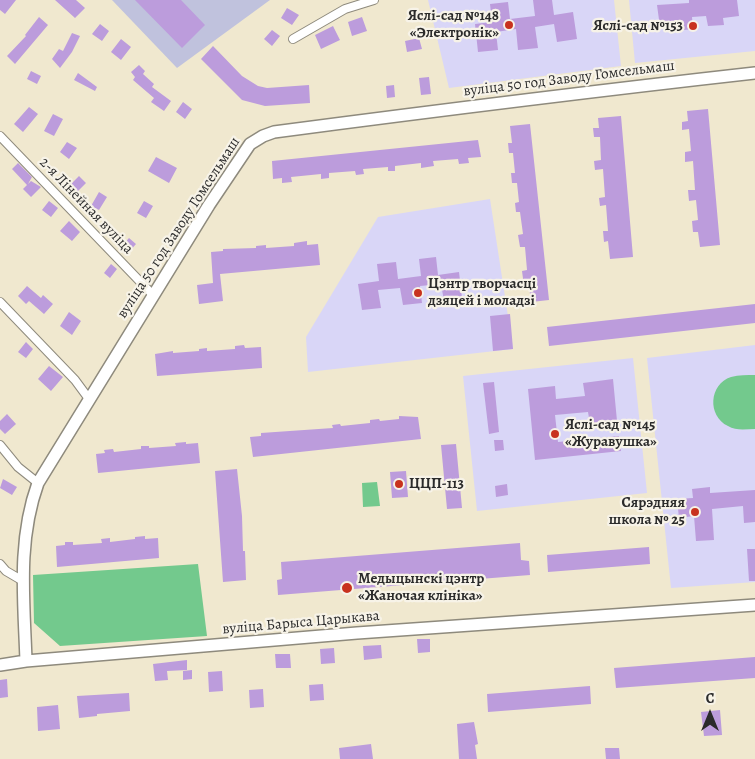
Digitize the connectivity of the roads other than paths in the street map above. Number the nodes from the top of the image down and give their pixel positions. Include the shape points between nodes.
1 (374, 0) edge
2 (293, 39) dead end
3 (755, 73) edge
4 (0, 136) edge
5 (153, 295) junction
6 (0, 302) edge
7 (89, 399) junction
8 (0, 445) edge
9 (38, 483) junction
10 (0, 564) edge
11 (23, 581) junction
12 (755, 604) edge
13 (26, 661) junction
14 (0, 665) edge

1 - 2 street via 344,9
3 - 5 street, вуліца 50 год Заводу Гомсельмаш via 484,103 263,136 250,144
4 - 5 street, 2-я Лінейная вуліца
5 - 7 street, вуліца 50 год Заводу Гомсельмаш
6 - 7 street via 75,380
7 - 9 street, вуліца 50 год Заводу Гомсельмаш
8 - 9 street via 18,467
9 - 11 street, вуліца 50 год Заводу Гомсельмаш via 26,520
10 - 11 street
11 - 13 street, вуліца 50 год Заводу Гомсельмаш
12 - 13 street, вуліца Барыса Царыкава
13 - 14 street, вуліца Барыса Царыкава

